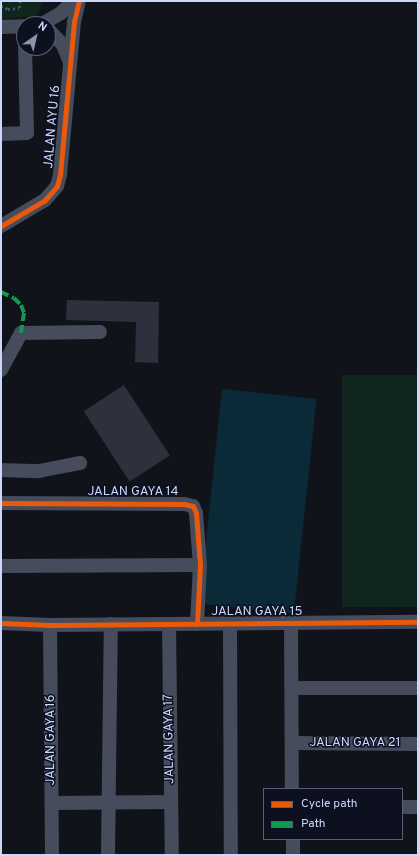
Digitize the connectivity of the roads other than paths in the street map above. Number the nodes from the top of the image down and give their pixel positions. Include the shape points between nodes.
1 (73, 1) edge
2 (79, 1) edge
3 (56, 16) edge
4 (74, 22) junction
5 (56, 23) edge
6 (16, 26) edge
7 (1, 27) edge
8 (56, 38) edge
9 (25, 56) edge
10 (70, 64) junction
11 (1, 134) edge
12 (1, 226) edge
13 (100, 332) dead end
14 (1, 370) edge
15 (80, 463) dead end
16 (1, 470) edge
17 (1, 503) edge
18 (200, 565) junction
19 (1, 566) edge
20 (418, 622) edge
21 (1, 623) edge
22 (292, 623) junction
23 (112, 624) junction
24 (169, 624) junction
25 (197, 624) junction
26 (230, 624) junction
27 (50, 625) junction
28 (292, 688) junction
29 (418, 688) edge
30 (292, 743) junction
31 (418, 744) edge
32 (292, 788) edge
33 (108, 802) junction
34 (171, 802) junction
35 (52, 803) junction
36 (403, 807) edge
37 (418, 807) edge
38 (293, 840) edge
39 (52, 855) edge
40 (108, 855) edge
41 (172, 855) edge
42 (231, 855) edge
43 (293, 855) edge

1 - 3 street
2 - 4 street, JALAN AYU 16
4 - 5 street
4 - 10 street, JALAN AYU 16
6 - 7 street
8 - 10 street via 63,45
9 - 11 street via 27,133
10 - 12 street, JALAN AYU 16 via 60,175 56,186 45,200
13 - 14 street via 21,333
15 - 16 street via 39,471
17 - 18 street, JALAN GAYA 14 via 193,506 196,513
18 - 19 street
18 - 25 street, JALAN GAYA 14
20 - 22 street, JALAN GAYA 15
21 - 27 street, JALAN GAYA 15
22 - 26 street, JALAN GAYA 15
22 - 28 street
23 - 24 street, JALAN GAYA 15
23 - 27 street, JALAN GAYA 15
23 - 33 street
24 - 25 street, JALAN GAYA 15
24 - 34 street, JALAN GAYA 17
25 - 26 street, JALAN GAYA 15
26 - 42 street
27 - 35 street, JALAN GAYA 16
28 - 29 street
28 - 30 street
30 - 31 street, JALAN GAYA 21
30 - 32 street
33 - 34 street
33 - 35 street
33 - 40 street
34 - 41 street, JALAN GAYA 17
35 - 39 street, JALAN GAYA 16
36 - 37 street
38 - 43 street

